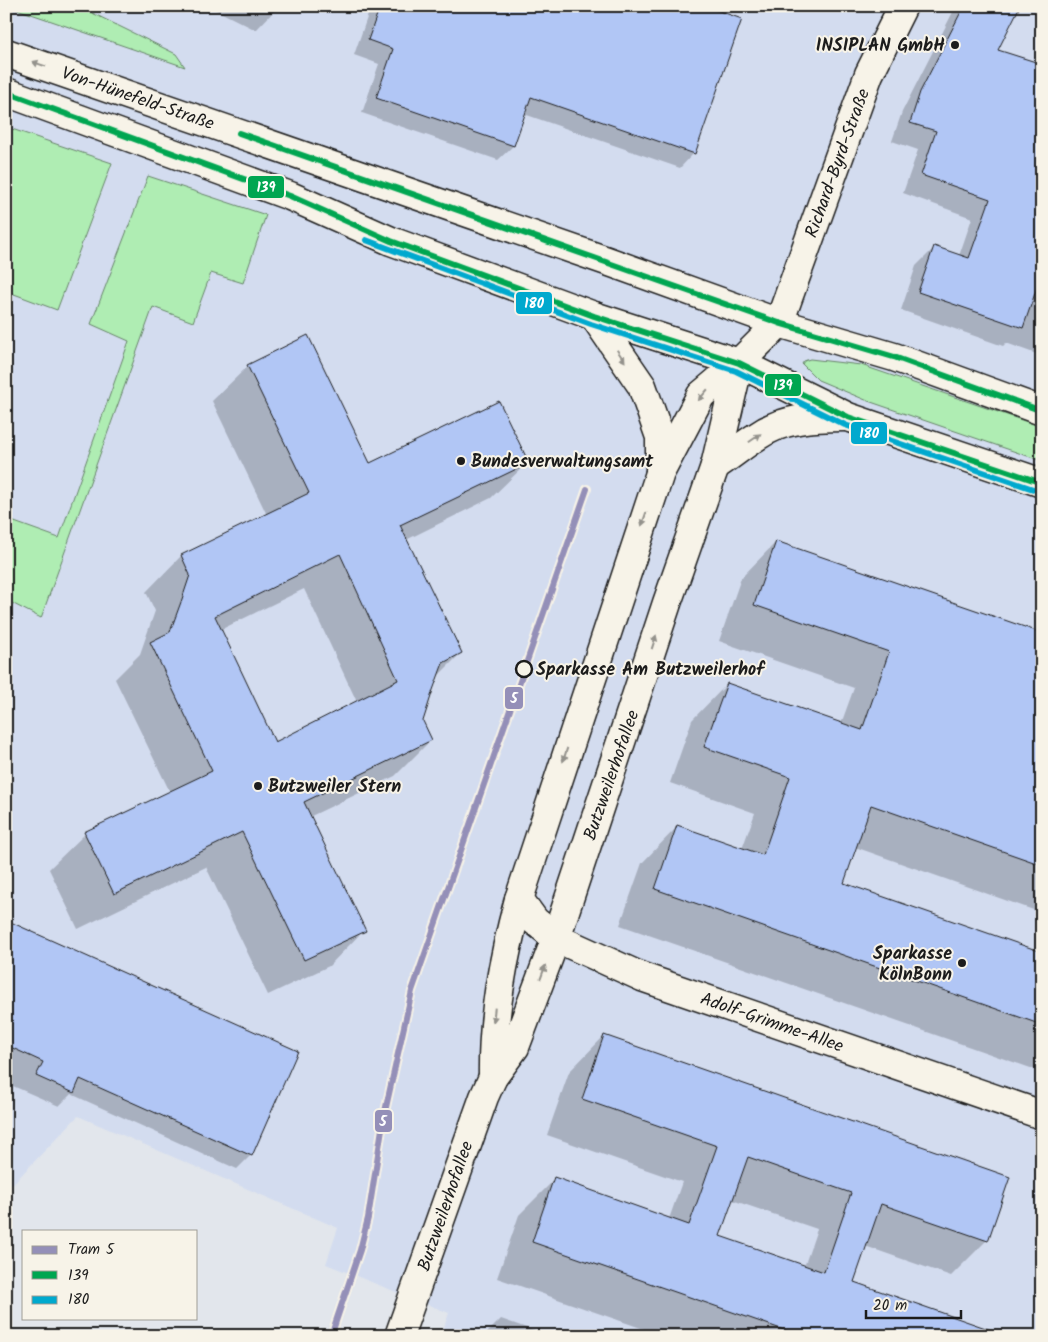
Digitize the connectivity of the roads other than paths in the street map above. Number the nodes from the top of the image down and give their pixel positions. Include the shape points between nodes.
1 (903, 6) edge
2 (6, 53) edge
3 (6, 92) edge
4 (594, 316) junction
5 (779, 323) junction
6 (739, 363) junction
7 (1042, 411) edge
8 (848, 417) junction
9 (715, 466) junction
10 (660, 473) junction
11 (1042, 483) edge
12 (518, 899) junction
13 (556, 938) junction
14 (493, 1077) junction
15 (1042, 1115) edge
16 (398, 1336) edge

1 - 5 street, Richard-Byrd-Straße via 869,74
5 -> 2 street, Von-Hünefeld-Straße
3 - 4 street via 290,196 384,238
4 - 6 street
4 -> 10 street, Butzweilerhofallee via 646,394 660,437
5 - 6 street
5 - 7 street, Von-Hünefeld-Straße via 894,357
6 - 8 street
6 - 9 street, Butzweilerhofallee
6 -> 10 street, Butzweilerhofallee via 701,395
9 -> 8 street via 756,436 782,424 811,417
8 - 11 street
13 -> 9 street, Butzweilerhofallee via 666,603
10 -> 12 street, Butzweilerhofallee
12 - 13 street, Adolf-Grimme-Allee via 535,921
12 -> 14 street, Butzweilerhofallee via 502,961 495,1010
14 -> 13 street, Butzweilerhofallee via 515,1047
13 - 15 street, Adolf-Grimme-Allee via 642,977
14 - 16 street, Butzweilerhofallee

